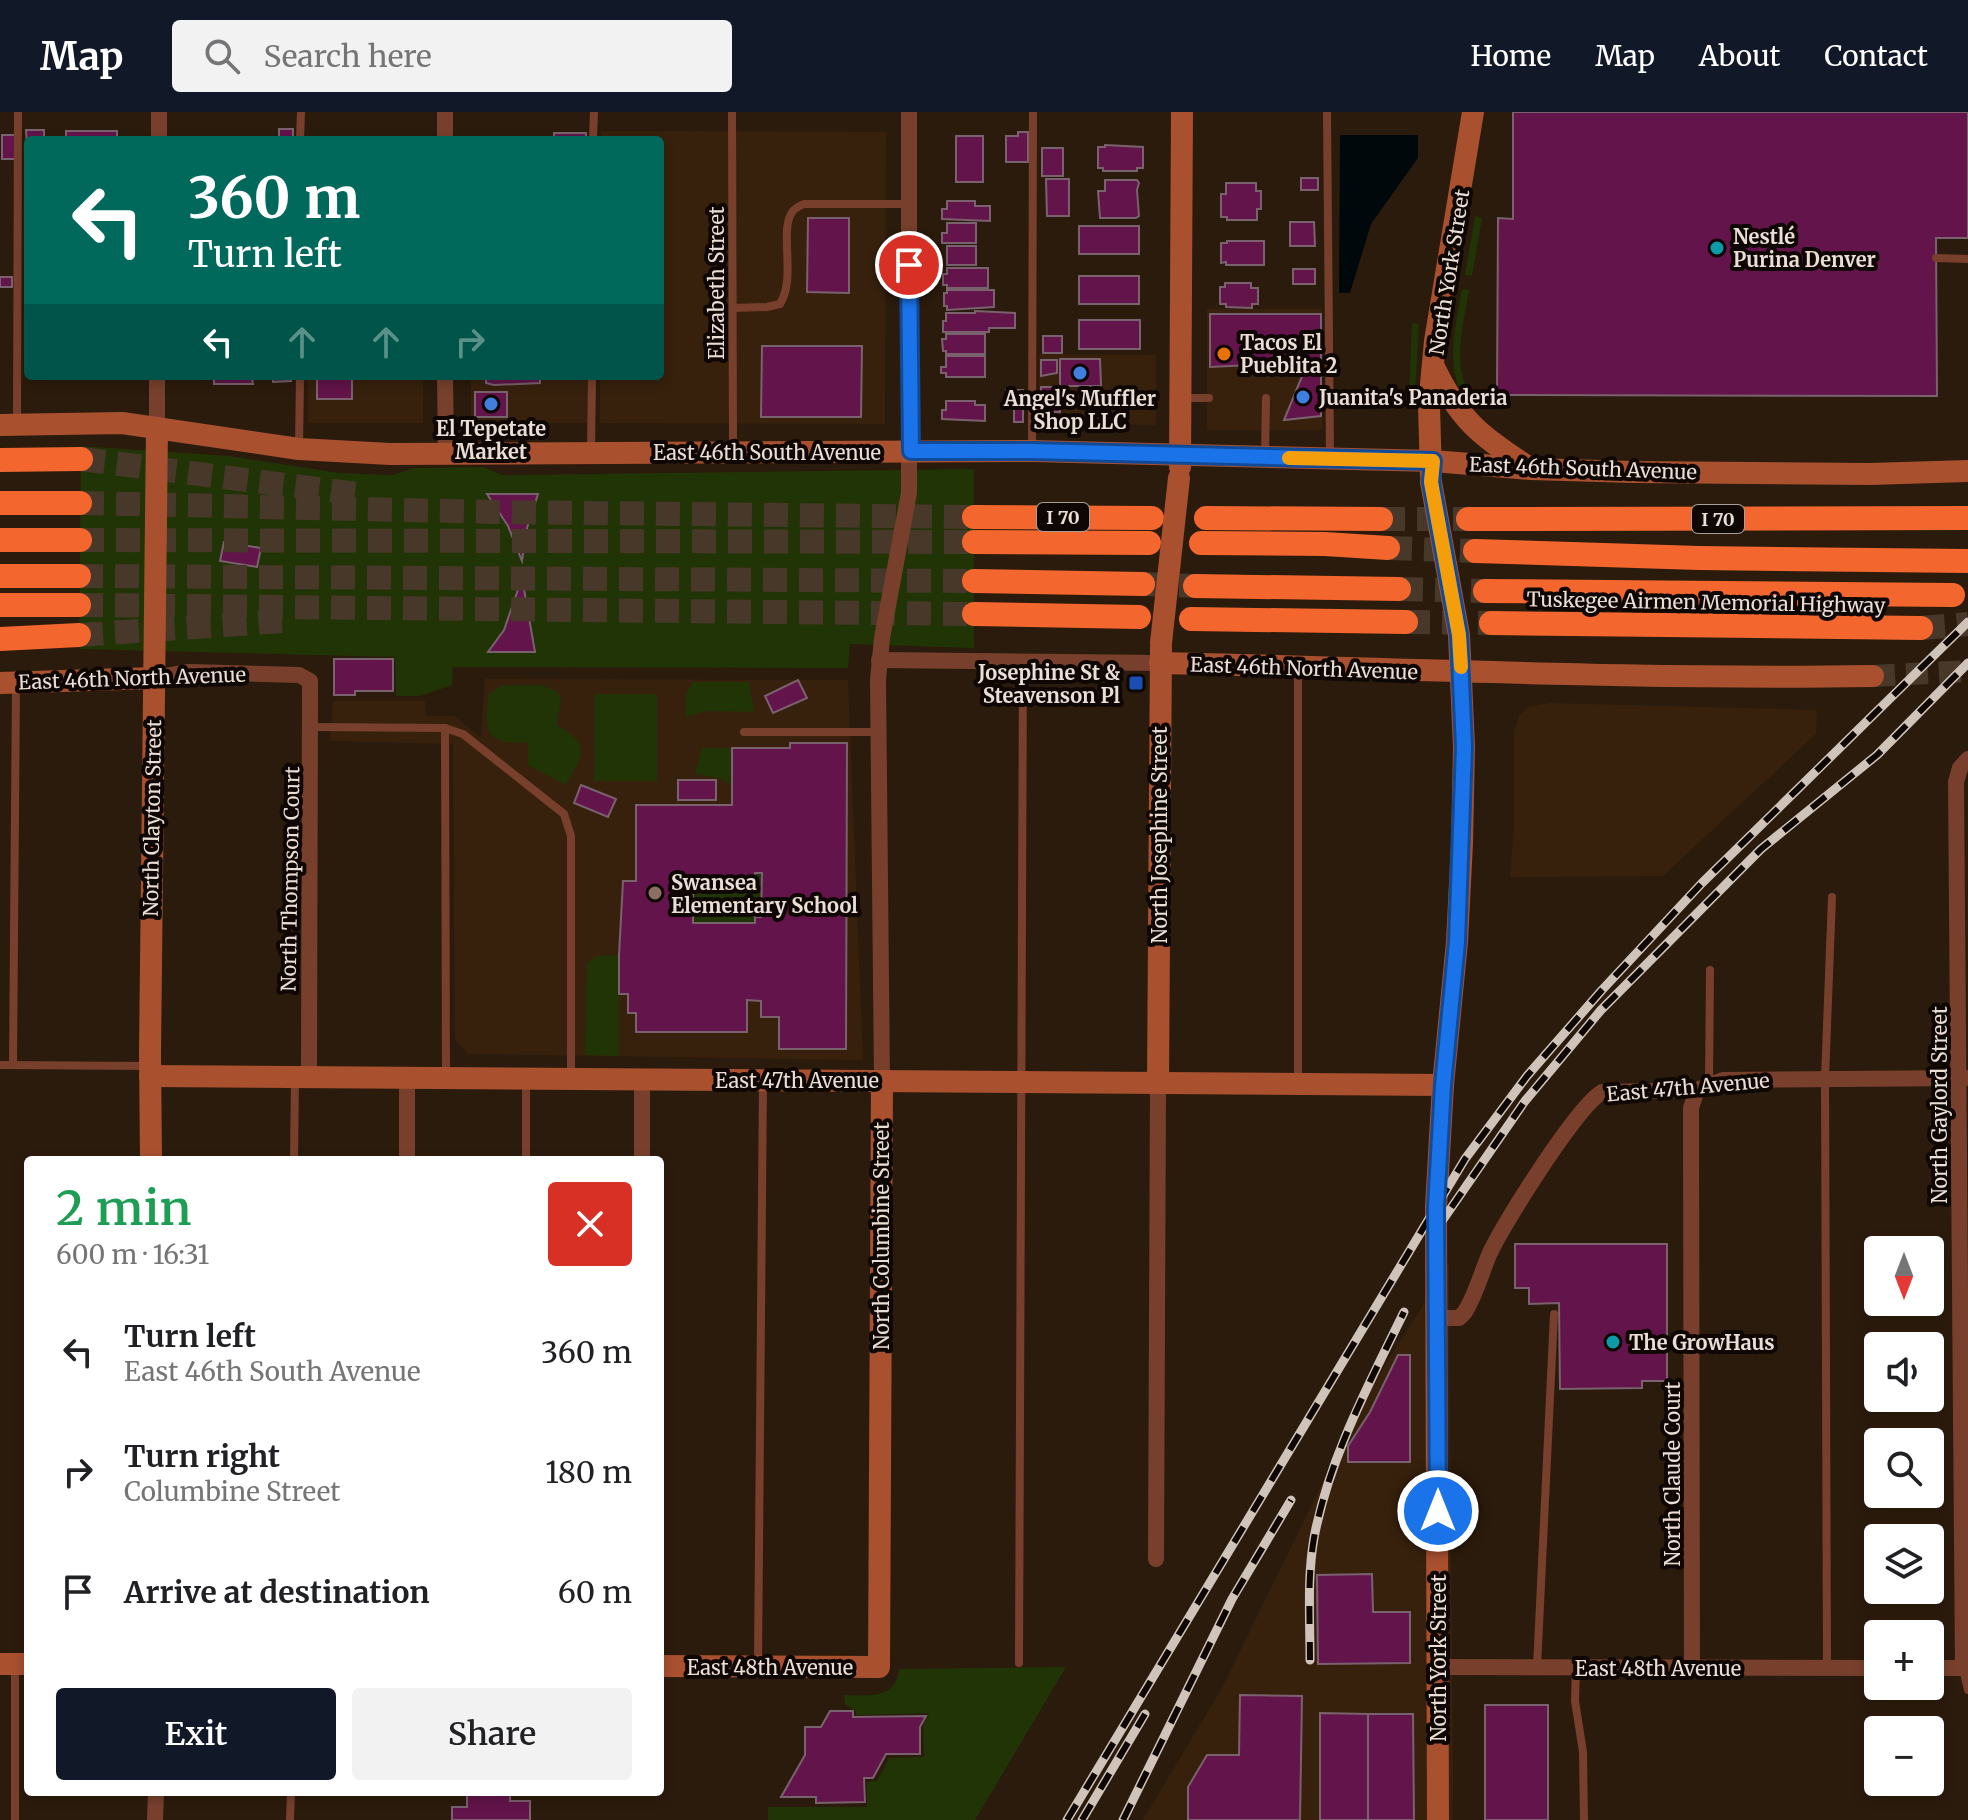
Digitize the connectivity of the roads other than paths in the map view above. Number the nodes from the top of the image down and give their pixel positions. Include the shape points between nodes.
1 (18, 112) edge
2 (159, 112) edge
3 (301, 112) edge
4 (445, 112) edge
5 (594, 112) edge
6 (732, 112) edge
7 (909, 112) edge
8 (1033, 112) edge
9 (1182, 112) edge
10 (1327, 112) edge
11 (1473, 112) edge
12 (159, 136) edge
13 (300, 136) edge
14 (445, 136) edge
15 (593, 136) edge
16 (909, 204) junction
17 (1936, 258) dead end
18 (1968, 259) edge
19 (733, 308) junction
20 (1434, 367) junction
21 (157, 380) edge
22 (300, 380) edge
23 (445, 380) edge
24 (592, 380) edge
25 (1181, 398) junction
26 (1209, 398) dead end
27 (1266, 398) dead end
28 (8, 425) edge
29 (157, 428) junction
30 (299, 449) junction
31 (911, 451) junction
32 (1032, 451) junction
33 (591, 453) junction
34 (733, 453) junction
35 (446, 455) junction
36 (1180, 455) junction
37 (1265, 457) junction
38 (81, 459) tunnel mouth
39 (1330, 459) junction
40 (0, 460) edge
41 (1531, 469) junction
42 (1968, 471) edge
43 (1432, 472) junction
44 (0, 503) edge
45 (80, 503) tunnel mouth
46 (974, 517) tunnel mouth
47 (1152, 518) dead end
48 (1206, 518) dead end
49 (1968, 518) edge
50 (1381, 519) tunnel mouth
51 (1468, 519) tunnel mouth
52 (0, 540) edge
53 (80, 540) tunnel mouth
54 (974, 542) tunnel mouth
55 (1149, 543) dead end
56 (1201, 543) dead end
57 (1388, 548) tunnel mouth
58 (1475, 551) tunnel mouth
59 (1968, 561) edge
60 (0, 576) edge
61 (79, 576) tunnel mouth
62 (974, 581) tunnel mouth
63 (1143, 584) tunnel mouth
64 (1195, 586) tunnel mouth
65 (1399, 589) tunnel mouth
66 (1485, 591) tunnel mouth
67 (1953, 595) dead end
68 (0, 605) edge
69 (79, 605) tunnel mouth
70 (974, 614) tunnel mouth
71 (1139, 617) dead end
72 (1191, 619) dead end
73 (1406, 622) tunnel mouth
74 (1491, 623) tunnel mouth
75 (1921, 628) tunnel mouth
76 (79, 635) tunnel mouth
77 (0, 639) edge
78 (879, 653) junction
79 (1160, 653) junction
80 (1023, 662) junction
81 (1461, 665) junction
82 (1298, 667) junction
83 (1873, 676) tunnel mouth
84 (154, 678) junction
85 (310, 681) joint
86 (8, 682) edge
87 (312, 727) junction
88 (445, 728) junction
89 (744, 732) dead end
90 (878, 732) junction
91 (1968, 759) edge
92 (1832, 897) dead end
93 (1710, 970) dead end
94 (0, 1065) edge
95 (13, 1065) junction
96 (150, 1071) junction
97 (302, 1077) junction
98 (407, 1078) junction
99 (446, 1078) junction
100 (526, 1078) junction
101 (1825, 1078) junction
102 (1963, 1078) edge
103 (571, 1079) junction
104 (642, 1079) junction
105 (763, 1080) junction
106 (882, 1081) junction
107 (1023, 1082) junction
108 (1158, 1083) junction
109 (1298, 1084) junction
110 (1443, 1085) junction
111 (1703, 1087) junction
112 (151, 1156) edge
113 (294, 1156) edge
114 (407, 1156) edge
115 (526, 1156) edge
116 (642, 1156) edge
117 (1554, 1314) dead end
118 (1438, 1318) junction
119 (1156, 1559) dead end
120 (1019, 1663) dead end
121 (14, 1664) edge
122 (664, 1666) edge
123 (758, 1667) junction
124 (879, 1667) joint
125 (1439, 1667) junction
126 (1537, 1668) junction
127 (1576, 1668) junction
128 (1692, 1668) junction
129 (1827, 1668) junction
130 (1864, 1668) edge
131 (1944, 1668) edge
132 (1966, 1668) edge
133 (1968, 1690) edge
134 (156, 1796) edge
135 (291, 1796) edge
136 (15, 1820) edge
137 (155, 1820) edge
138 (290, 1820) edge
139 (1438, 1820) edge
140 (1584, 1820) edge

1 - 28 lane
2 - 12 street
3 - 13 lane
4 - 14 street
5 - 15 lane
6 - 19 lane, Elizabeth Street
7 - 16 street, North Columbine Street
8 - 32 lane
9 - 25 main road, North Josephine Street
10 - 39 lane
11 - 20 main road, North York Street
16 - 19 lane via 804,204 793,210 788,222 788,291 780,304
16 - 31 street, North Columbine Street
17 - 18 lane
19 - 34 lane, Elizabeth Street
20 - 41 main road via 1463,417
20 - 43 main road, North York Street via 1429,406
21 - 29 street
22 - 30 lane
23 - 35 street
24 - 33 lane
25 - 26 lane
25 - 36 main road, North Josephine Street
27 - 37 lane
28 - 29 main road, East 46th South Avenue via 97,422
29 - 30 main road, East 46th South Avenue
29 - 84 main road, North Clayton Street
30 - 35 main road, East 46th South Avenue
31 - 32 main road, East 46th South Avenue
31 - 34 main road, East 46th South Avenue
31 - 78 street, North Columbine Street via 909,493
32 - 36 main road, East 46th South Avenue
33 - 34 main road, East 46th South Avenue
33 - 35 main road, East 46th South Avenue
36 - 37 main road, East 46th South Avenue
36 - 79 main road, North Josephine Street, bridge
37 - 39 main road, East 46th South Avenue
38 - 40 highway
39 - 43 main road, East 46th South Avenue
41 - 42 main road, East 46th South Avenue via 1747,474
41 - 43 main road, East 46th South Avenue
43 - 81 main road, North York Street, bridge
44 - 45 highway
46 - 47 highway, I 70
48 - 50 highway
49 - 51 highway, I 70
52 - 53 highway
54 - 55 highway
56 - 57 highway
58 - 59 highway
60 - 61 highway
62 - 63 highway
64 - 65 highway
66 - 67 highway
68 - 69 highway
70 - 71 highway
72 - 73 highway
74 - 75 highway, Tuskegee Airmen Memorial Highway
76 - 77 highway
78 - 80 street, East 46th North Avenue
78 - 90 street, North Columbine Street
79 - 80 street, East 46th North Avenue
79 - 82 main road, East 46th North Avenue
79 - 108 main road, North Josephine Street
80 - 107 lane
81 - 82 main road, East 46th North Avenue
81 - 83 main road, East 46th North Avenue via 1756,678
81 - 110 main road, North York Street via 1462,843
82 - 109 lane
84 - 85 street, East 46th North Avenue via 189,672 299,675
84 - 86 main road, East 46th North Avenue
84 - 96 main road, North Clayton Street
85 - 87 street, North Thompson Court
86 - 95 lane
87 - 88 lane
87 - 97 street, North Thompson Court
88 - 99 lane
88 - 103 lane via 463,734 559,808 570,827
89 - 90 lane
90 - 106 street, North Columbine Street
91 - 102 street, North Gaylord Street via 1956,782
92 - 101 lane
93 - 111 lane
94 - 95 lane
95 - 96 lane
96 - 97 main road, East 47th Avenue
96 - 112 main road, North Clayton Street
97 - 98 main road, East 47th Avenue
97 - 113 lane
98 - 99 main road, East 47th Avenue
98 - 114 street
99 - 100 main road, East 47th Avenue
100 - 103 main road, East 47th Avenue
100 - 115 lane
101 - 102 street, East 47th Avenue
101 - 111 street, East 47th Avenue via 1723,1080
101 - 129 lane
102 - 132 street, North Gaylord Street
103 - 104 main road, East 47th Avenue
104 - 105 main road, East 47th Avenue
104 - 116 street
105 - 106 main road, East 47th Avenue
105 - 123 lane
106 - 107 main road, East 47th Avenue
106 - 124 main road, North Columbine Street
107 - 108 main road, East 47th Avenue
107 - 120 lane
108 - 109 main road, East 47th Avenue
108 - 119 street, North Josephine Street
109 - 110 main road, East 47th Avenue
110 - 118 main road, North York Street via 1436,1207
111 - 118 street, East 47th Avenue via 1612,1090 1593,1098 1504,1227 1465,1312 1459,1318
111 - 128 street, North Claude Court via 1691,1108
117 - 126 lane
118 - 125 main road, North York Street
121 - 136 lane
122 - 123 main road, East 48th Avenue
123 - 124 main road, East 48th Avenue
125 - 126 street, East 48th Avenue
125 - 139 main road, North York Street
126 - 127 street, East 48th Avenue
127 - 128 street, East 48th Avenue
127 - 140 lane
128 - 129 street, East 48th Avenue
129 - 130 street, East 48th Avenue
131 - 132 street
132 - 133 lane
134 - 137 street
135 - 138 lane

